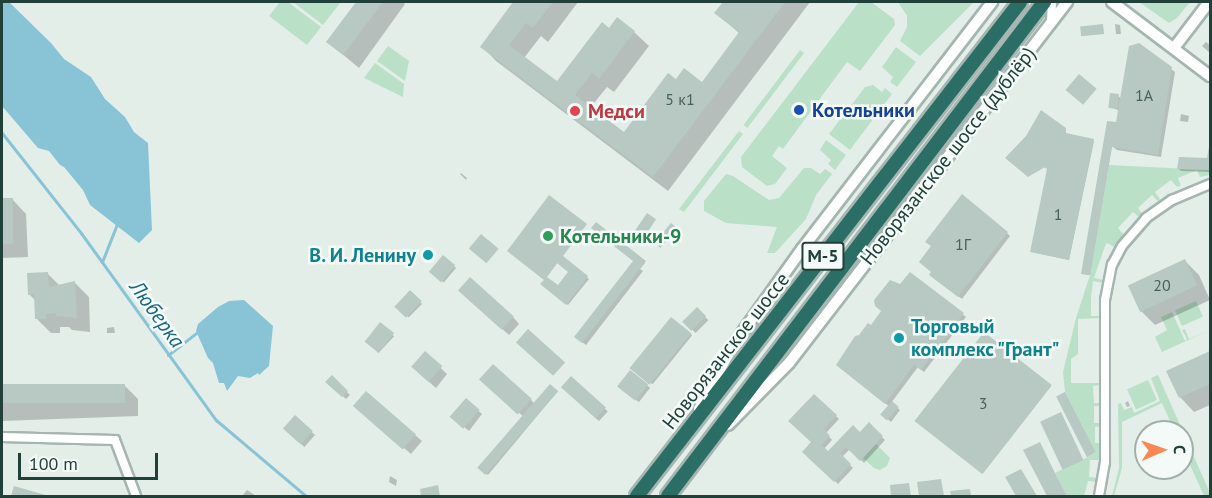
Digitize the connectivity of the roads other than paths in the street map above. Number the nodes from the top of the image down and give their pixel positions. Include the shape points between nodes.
1 (992, 2) edge
2 (1020, 2) edge
3 (1044, 2) edge
4 (1052, 2) edge
5 (1067, 2) edge
6 (1112, 2) edge
7 (1209, 2) edge
8 (1050, 25) junction
9 (1174, 48) junction
10 (1210, 76) edge
11 (1210, 184) edge
12 (684, 436) junction
13 (2, 437) edge
14 (709, 444) junction
15 (136, 496) edge
16 (637, 496) edge
17 (668, 496) edge
18 (1099, 496) edge

1 - 12 main road via 802,249 732,347
2 - 12 highway, Новорязанское шоссе / М-5
3 - 14 highway, Новорязанское шоссе / М-5
4 - 8 street
5 - 8 main road, Новорязанское шоссе (дублёр)
6 - 9 main road
7 - 9 main road
8 - 14 main road, Новорязанское шоссе (дублёр) via 789,363
9 - 10 main road
11 - 18 street via 1172,200 1146,218 1122,246 1112,265 1105,300 1105,462
12 - 16 highway, Новорязанское шоссе / М-5
13 - 15 street via 116,440
14 - 17 highway, Новорязанское шоссе / М-5

